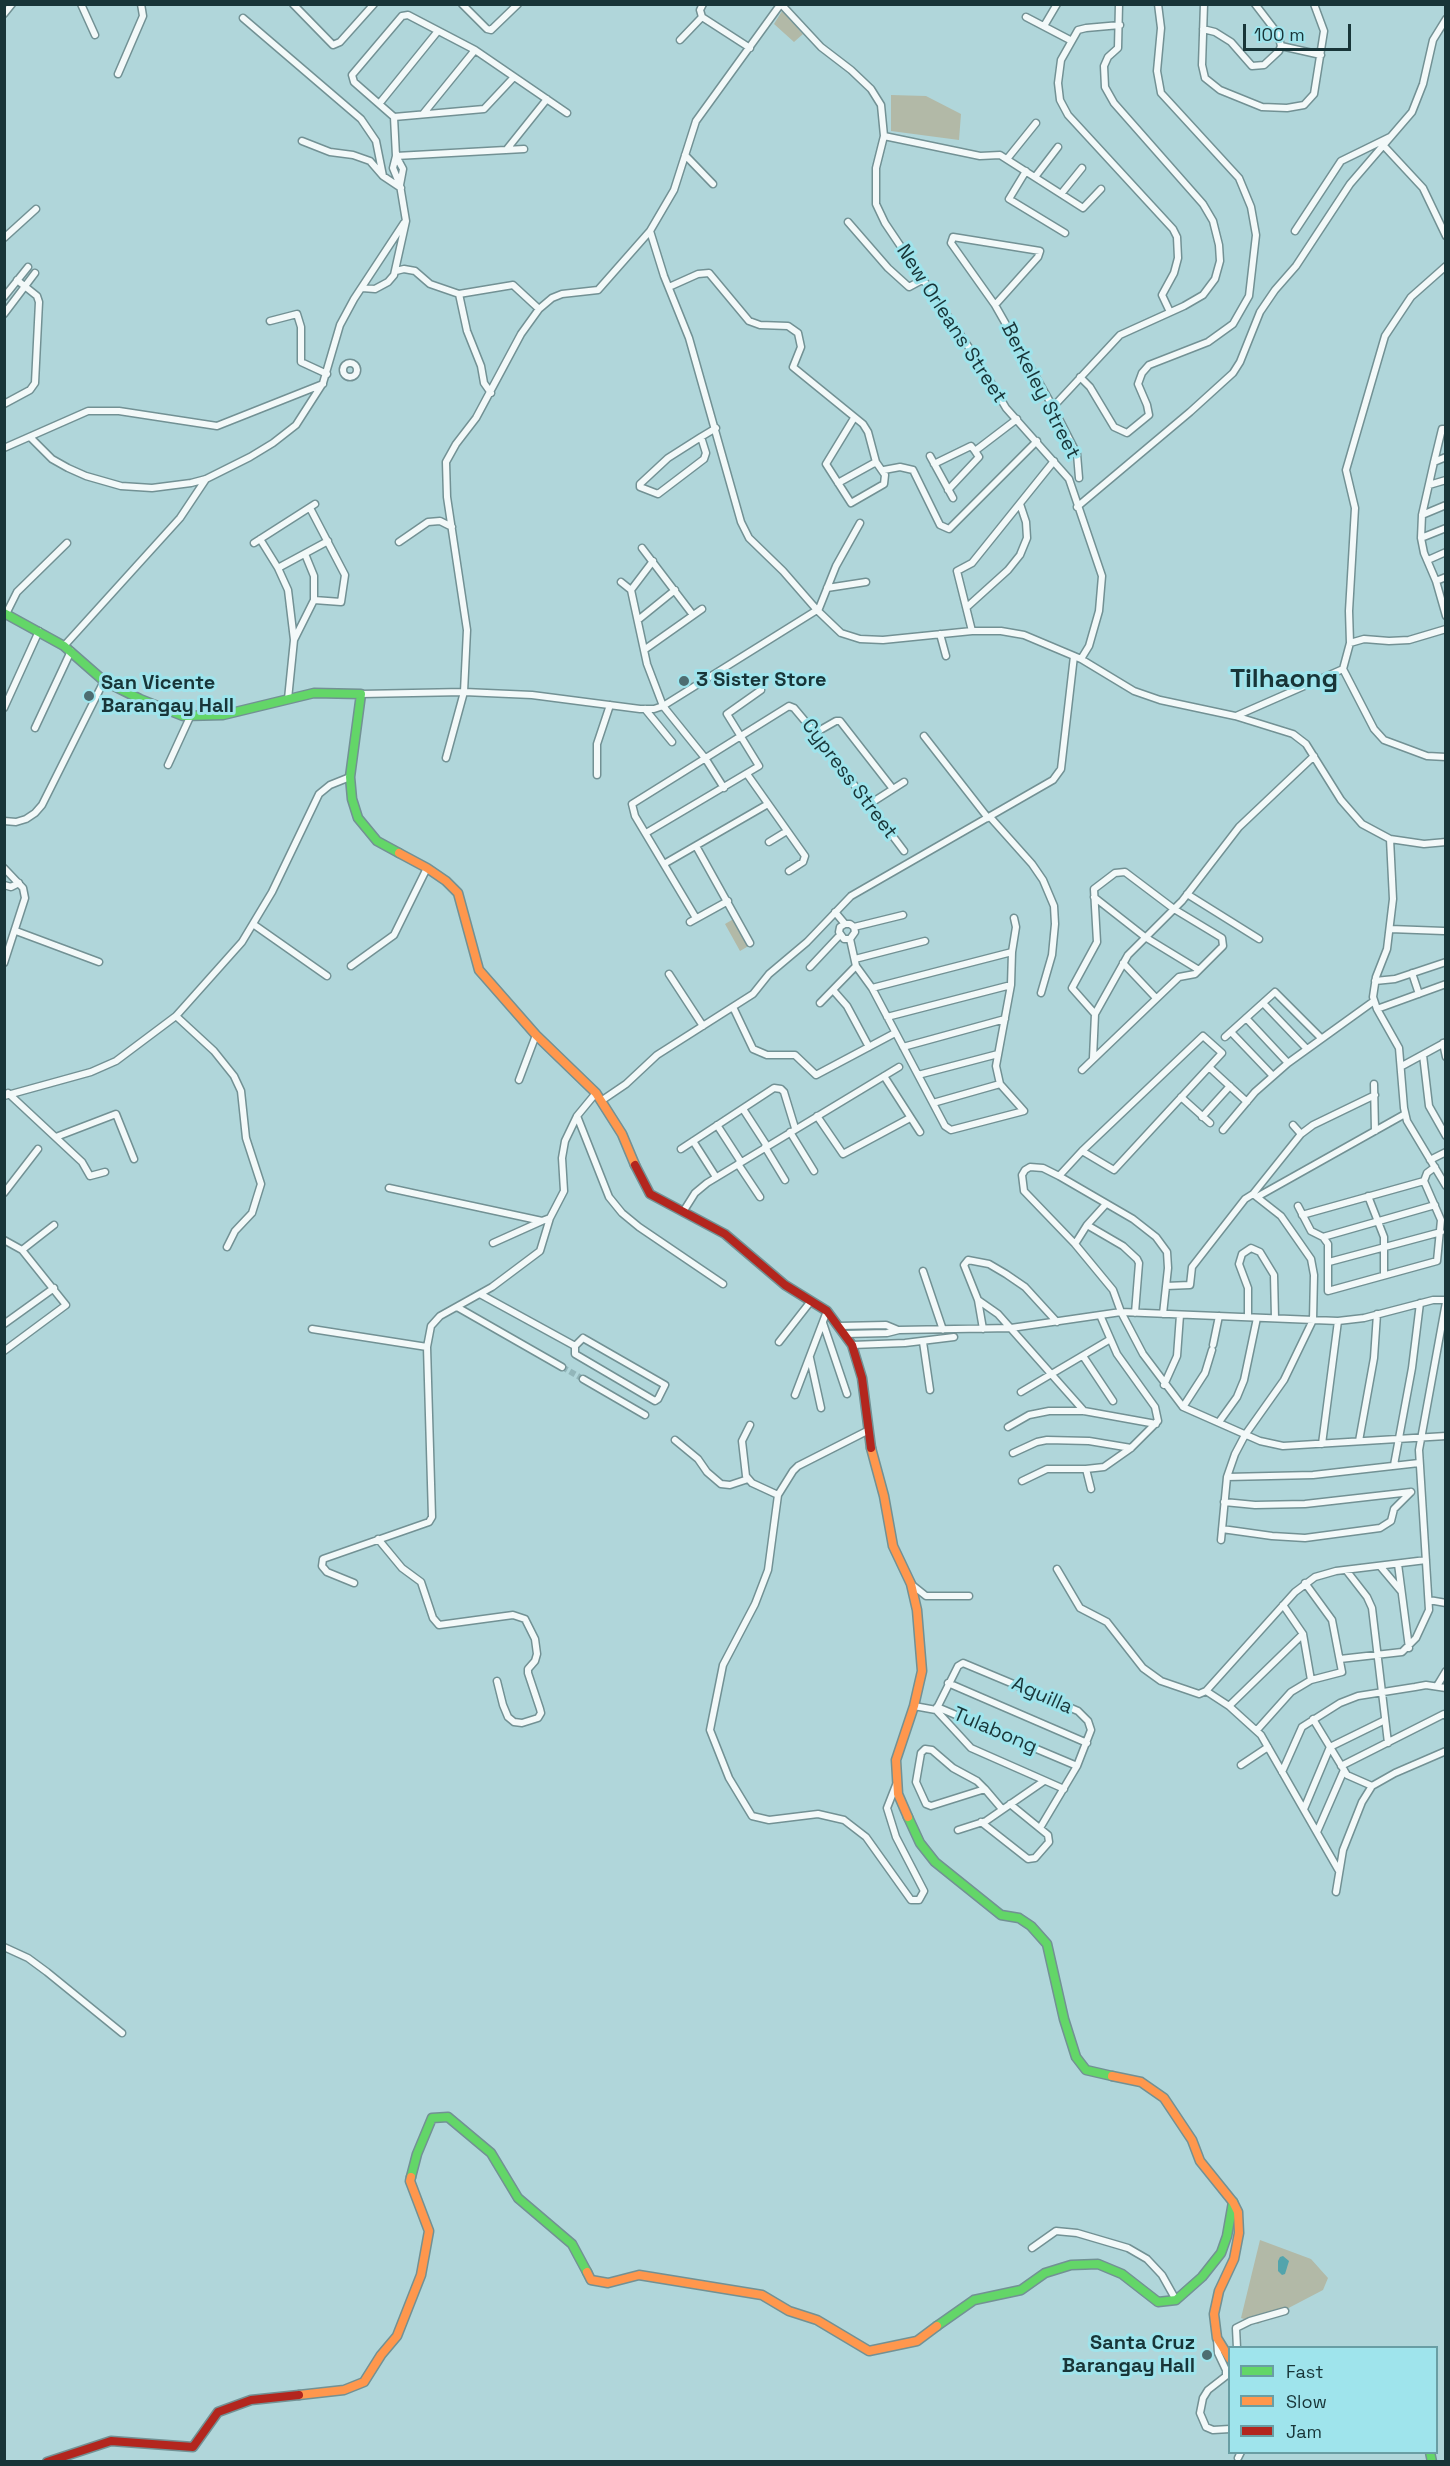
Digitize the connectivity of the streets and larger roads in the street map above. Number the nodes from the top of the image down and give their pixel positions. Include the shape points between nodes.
1 (12, 4) edge
2 (81, 4) edge
3 (141, 4) edge
4 (293, 4) edge
5 (374, 4) edge
6 (462, 4) edge
7 (518, 4) edge
8 (703, 4) edge
9 (1057, 4) edge
10 (1119, 4) edge
11 (1158, 4) edge
12 (1204, 4) edge
13 (1256, 4) edge
14 (1314, 4) edge
15 (780, 5) edge
16 (4, 14) edge
17 (702, 17) junction
18 (1026, 17) dead end
19 (243, 18) dead end
20 (1446, 19) edge
21 (1120, 25) junction
22 (1044, 26) junction
23 (1203, 29) junction
24 (438, 31) junction
25 (95, 35) dead end
26 (680, 40) dead end
27 (1070, 40) junction
28 (1281, 46) junction
29 (750, 48) junction
30 (475, 50) junction
31 (1321, 55) junction
32 (118, 74) dead end
33 (514, 77) junction
34 (548, 99) junction
35 (379, 104) junction
36 (567, 113) dead end
37 (423, 114) junction
38 (394, 117) junction
39 (1036, 123) dead end
40 (1393, 135) junction
41 (884, 136) junction
42 (302, 141) dead end
43 (1384, 146) junction
44 (1058, 147) dead end
45 (507, 149) junction
46 (524, 149) dead end
47 (685, 155) junction
48 (396, 156) junction
49 (1006, 159) junction
50 (1082, 168) dead end
51 (1026, 171) junction
52 (383, 176) junction
53 (1035, 177) junction
54 (712, 184) dead end
55 (401, 187) junction
56 (1101, 189) dead end
57 (1061, 194) junction
58 (36, 209) dead end
59 (406, 221) junction
60 (848, 222) dead end
61 (650, 231) junction
62 (1295, 231) dead end
63 (1065, 233) dead end
64 (1446, 236) edge
65 (4, 238) edge
66 (1446, 266) edge
67 (28, 267) dead end
68 (396, 271) junction
69 (35, 273) dead end
70 (17, 280) junction
71 (922, 280) junction
72 (26, 286) junction
73 (669, 287) junction
74 (362, 288) junction
75 (459, 294) junction
76 (4, 297) edge
77 (995, 305) junction
78 (539, 309) junction
79 (1170, 312) junction
80 (4, 314) edge
81 (270, 321) dead end
82 (330, 366) junction
83 (343, 369) dead end
84 (327, 374) junction
85 (1080, 377) junction
86 (323, 383) junction
87 (492, 393) junction
88 (4, 405) edge
89 (1053, 407) junction
90 (854, 418) junction
91 (1017, 419) junction
92 (716, 428) junction
93 (1446, 429) edge
94 (30, 437) junction
95 (702, 437) junction
96 (1037, 441) junction
97 (4, 448) edge
98 (975, 451) junction
99 (930, 456) dead end
100 (1446, 457) edge
101 (1054, 461) junction
102 (876, 462) junction
103 (1434, 462) junction
104 (934, 464) junction
105 (884, 471) junction
106 (1079, 478) dead end
107 (206, 479) junction
108 (1446, 480) edge
109 (838, 483) junction
110 (1429, 485) junction
111 (948, 490) junction
112 (952, 498) dead end
113 (1020, 504) junction
114 (1446, 504) edge
115 (1077, 507) junction
116 (1422, 514) junction
117 (860, 523) dead end
118 (453, 527) junction
119 (1446, 528) edge
120 (1421, 538) junction
121 (260, 539) junction
122 (328, 541) junction
123 (399, 542) dead end
124 (67, 543) dead end
125 (254, 543) dead end
126 (642, 548) dead end
127 (1446, 552) edge
128 (305, 554) junction
129 (1428, 560) junction
130 (652, 561) junction
131 (279, 568) junction
132 (1446, 577) edge
133 (1436, 581) junction
134 (621, 582) dead end
135 (866, 582) dead end
136 (827, 588) junction
137 (631, 590) junction
138 (675, 590) junction
139 (314, 600) junction
140 (1443, 600) edge
141 (967, 607) junction
142 (702, 609) dead end
143 (817, 611) junction
144 (5, 614) edge
145 (693, 615) junction
146 (1446, 616) edge
147 (638, 620) junction
148 (1446, 629) edge
149 (39, 631) junction
150 (972, 631) junction
151 (940, 634) junction
152 (294, 640) junction
153 (1350, 643) junction
154 (68, 648) junction
155 (644, 650) junction
156 (946, 656) dead end
157 (1074, 656) junction
158 (1081, 659) junction
159 (1343, 669) junction
160 (104, 681) junction
161 (761, 690) dead end
162 (464, 692) junction
163 (361, 694) junction
164 (288, 699) junction
165 (610, 705) junction
166 (663, 706) junction
167 (4, 708) edge
168 (645, 709) junction
169 (1235, 716) junction
170 (190, 717) junction
171 (35, 728) dead end
172 (815, 733) junction
173 (740, 735) junction
174 (924, 736) dead end
175 (672, 742) dead end
176 (1314, 756) junction
177 (1446, 757) edge
178 (446, 758) dead end
179 (705, 758) junction
180 (168, 765) dead end
181 (747, 774) junction
182 (597, 775) dead end
183 (350, 777) junction
184 (904, 782) dead end
185 (724, 788) junction
186 (893, 789) junction
187 (768, 804) junction
188 (868, 805) junction
189 (989, 818) junction
190 (5, 824) edge
191 (787, 831) junction
192 (646, 833) junction
193 (1390, 838) junction
194 (769, 842) dead end
195 (1446, 842) edge
196 (696, 846) junction
197 (904, 851) dead end
198 (664, 864) junction
199 (4, 868) edge
200 (427, 868) junction
201 (789, 871) dead end
202 (18, 883) junction
203 (4, 885) edge
204 (1187, 894) junction
205 (1094, 897) junction
206 (728, 901) junction
207 (1174, 909) junction
208 (834, 912) junction
209 (903, 915) dead end
210 (1014, 918) dead end
211 (253, 924) junction
212 (844, 924) junction
213 (854, 927) junction
214 (1390, 929) junction
215 (16, 931) junction
216 (1444, 931) dead end
217 (840, 935) junction
218 (1145, 937) junction
219 (850, 939) junction
220 (1259, 939) dead end
221 (925, 941) dead end
222 (750, 943) dead end
223 (1012, 952) junction
224 (99, 962) dead end
225 (855, 962) junction
226 (1446, 962) edge
227 (4, 963) edge
228 (1123, 963) junction
229 (351, 966) dead end
230 (810, 967) dead end
231 (1199, 970) junction
232 (1412, 973) junction
233 (669, 974) dead end
234 (327, 976) dead end
235 (1375, 981) junction
236 (1446, 984) edge
237 (1011, 985) junction
238 (872, 988) junction
239 (833, 990) junction
240 (1041, 993) dead end
241 (1419, 994) junction
242 (1156, 998) junction
243 (1374, 1001) junction
244 (820, 1003) dead end
245 (1263, 1003) junction
246 (733, 1007) junction
247 (1377, 1009) junction
248 (1095, 1014) junction
249 (176, 1016) junction
250 (887, 1017) junction
251 (1246, 1018) junction
252 (1005, 1019) junction
253 (703, 1026) junction
254 (895, 1033) junction
255 (536, 1035) junction
256 (1321, 1038) junction
257 (1444, 1043) edge
258 (869, 1047) junction
259 (903, 1047) junction
260 (1306, 1048) junction
261 (998, 1054) junction
262 (1423, 1054) junction
263 (1446, 1057) edge
264 (1093, 1058) junction
265 (1287, 1063) junction
266 (1402, 1066) junction
267 (899, 1067) dead end
268 (1209, 1067) junction
269 (1082, 1070) dead end
270 (918, 1075) junction
271 (884, 1076) junction
272 (1273, 1076) junction
273 (519, 1080) dead end
274 (1000, 1084) junction
275 (1374, 1084) dead end
276 (1230, 1086) junction
277 (596, 1093) junction
278 (6, 1094) edge
279 (1375, 1095) junction
280 (1181, 1098) junction
281 (602, 1101) junction
282 (1247, 1102) junction
283 (933, 1103) junction
284 (743, 1108) junction
285 (1405, 1114) junction
286 (577, 1116) junction
287 (817, 1116) junction
288 (1203, 1117) junction
289 (910, 1118) junction
290 (1209, 1123) dead end
291 (717, 1125) junction
292 (1293, 1125) dead end
293 (793, 1130) junction
294 (1223, 1130) dead end
295 (1375, 1131) junction
296 (920, 1132) dead end
297 (1301, 1134) junction
298 (1446, 1136) edge
299 (56, 1137) junction
300 (693, 1141) junction
301 (766, 1147) junction
302 (38, 1149) dead end
303 (681, 1149) dead end
304 (1082, 1151) junction
305 (1446, 1152) edge
306 (134, 1159) dead end
307 (1430, 1160) junction
308 (739, 1163) junction
309 (1435, 1167) junction
310 (105, 1172) dead end
311 (814, 1172) dead end
312 (1059, 1176) junction
313 (716, 1177) junction
314 (785, 1180) dead end
315 (1424, 1181) junction
316 (1446, 1186) edge
317 (388, 1188) dead end
318 (6, 1190) edge
319 (1255, 1196) junction
320 (1368, 1196) junction
321 (760, 1197) dead end
322 (1106, 1204) junction
323 (1435, 1205) junction
324 (1298, 1206) dead end
325 (683, 1212) junction
326 (1302, 1215) junction
327 (550, 1218) junction
328 (1379, 1220) junction
329 (542, 1221) junction
330 (54, 1225) dead end
331 (1087, 1225) junction
332 (1441, 1232) junction
333 (1323, 1237) junction
334 (4, 1240) edge
335 (493, 1244) dead end
336 (1075, 1244) junction
337 (227, 1247) dead end
338 (1384, 1247) junction
339 (22, 1250) junction
340 (1329, 1262) junction
341 (923, 1271) dead end
342 (1384, 1275) junction
343 (723, 1284) dead end
344 (1166, 1286) junction
345 (54, 1288) junction
346 (480, 1294) junction
347 (978, 1300) junction
348 (811, 1301) junction
349 (1446, 1301) edge
350 (1420, 1303) junction
351 (457, 1307) junction
352 (827, 1311) junction
353 (1121, 1312) junction
354 (1135, 1313) junction
355 (1163, 1314) junction
356 (1377, 1314) junction
357 (1100, 1315) junction
358 (1180, 1315) junction
359 (1219, 1316) junction
360 (1248, 1317) junction
361 (1257, 1318) junction
362 (1275, 1318) junction
363 (1313, 1320) junction
364 (1338, 1321) junction
365 (1057, 1322) junction
366 (823, 1323) junction
367 (4, 1324) edge
368 (875, 1325) junction
369 (838, 1326) junction
370 (1011, 1328) junction
371 (312, 1329) dead end
372 (983, 1329) junction
373 (899, 1330) junction
374 (944, 1330) junction
375 (875, 1333) junction
376 (845, 1334) junction
377 (954, 1337) dead end
378 (1109, 1340) junction
379 (779, 1342) dead end
380 (923, 1342) junction
381 (852, 1345) junction
382 (575, 1346) junction
383 (428, 1347) junction
384 (4, 1351) edge
385 (1083, 1356) junction
386 (810, 1358) junction
387 (562, 1367) tunnel mouth
388 (1052, 1375) junction
389 (583, 1379) tunnel mouth
390 (1164, 1385) junction
391 (930, 1390) dead end
392 (1020, 1392) dead end
393 (847, 1394) dead end
394 (795, 1395) dead end
395 (1113, 1401) dead end
396 (1183, 1407) junction
397 (821, 1408) dead end
398 (1084, 1411) junction
399 (645, 1415) dead end
400 (1219, 1422) junction
401 (1156, 1424) junction
402 (750, 1425) dead end
403 (1008, 1427) dead end
404 (869, 1430) junction
405 (1245, 1435) junction
406 (1446, 1436) edge
407 (1421, 1438) junction
408 (1398, 1439) junction
409 (675, 1440) dead end
410 (1359, 1441) junction
411 (1322, 1444) junction
412 (1131, 1448) junction
413 (1013, 1453) dead end
414 (1419, 1463) junction
415 (1394, 1466) junction
416 (1086, 1469) junction
417 (1227, 1478) junction
418 (748, 1479) junction
419 (1022, 1481) dead end
420 (1091, 1489) dead end
421 (1421, 1491) junction
422 (1411, 1492) junction
423 (778, 1495) junction
424 (1224, 1502) junction
425 (1222, 1529) junction
426 (378, 1539) junction
427 (1221, 1540) dead end
428 (1426, 1560) junction
429 (1398, 1564) junction
430 (1380, 1566) junction
431 (1057, 1569) dead end
432 (1346, 1570) junction
433 (354, 1582) dead end
434 (1305, 1583) junction
435 (911, 1584) junction
436 (1402, 1591) junction
437 (969, 1596) dead end
438 (1429, 1600) junction
439 (1446, 1603) edge
440 (1283, 1605) junction
441 (1303, 1634) junction
442 (1409, 1648) junction
443 (1378, 1656) junction
444 (1340, 1659) junction
445 (1446, 1671) edge
446 (1311, 1680) junction
447 (497, 1681) dead end
448 (948, 1683) junction
449 (1437, 1686) junction
450 (1446, 1688) edge
451 (1206, 1691) junction
452 (1382, 1692) junction
453 (1228, 1706) junction
454 (914, 1707) junction
455 (936, 1709) junction
456 (1446, 1716) edge
457 (1313, 1719) junction
458 (1385, 1720) junction
459 (1257, 1730) junction
460 (1087, 1743) junction
461 (1388, 1743) junction
462 (1268, 1747) junction
463 (1330, 1748) junction
464 (1446, 1751) edge
465 (1241, 1765) dead end
466 (1077, 1766) junction
467 (1342, 1768) junction
468 (1282, 1772) junction
469 (1044, 1781) junction
470 (896, 1785) junction
471 (1372, 1786) junction
472 (985, 1789) junction
473 (1064, 1790) junction
474 (1010, 1804) junction
475 (1002, 1809) junction
476 (1304, 1809) junction
477 (981, 1822) junction
478 (1040, 1828) junction
479 (958, 1830) dead end
480 (1317, 1832) junction
481 (1339, 1871) junction
482 (1336, 1892) dead end
483 (4, 1947) edge
484 (122, 2033) dead end
485 (1233, 2202) junction
486 (1032, 2248) dead end
487 (1176, 2300) junction
488 (1285, 2311) dead end
489 (1217, 2338) junction
490 (1237, 2346) edge
491 (1228, 2356) edge
492 (1228, 2429) edge
493 (47, 2462) edge

1 - 16 street
2 - 25 street
3 - 32 street via 143,16
4 - 5 street via 333,45
6 - 7 street via 491,30
8 - 17 street
9 - 22 street
10 - 21 street
11 - 85 street via 1161,28 1157,71 1161,93 1239,178 1251,207 1256,235 1249,296 1233,324 1208,342 1149,366 1142,373 1138,384 1149,415 1126,432 1114,427
12 - 23 street
13 - 28 street via 1278,34
14 - 31 street via 1324,31
15 - 29 street
15 - 41 street, New Orleans Street via 871,89 881,105
17 - 26 street
17 - 29 street
18 - 22 street
19 - 52 street via 361,118 376,141
20 - 40 street via 1433,40 1412,112
21 - 27 street via 1078,30
21 - 79 street via 1118,48 1104,66 1105,87 1114,103 1203,204 1220,245 1215,279 1203,295
22 - 27 street
23 - 28 street via 1231,42 1252,66 1270,61
23 - 31 street via 1205,78 1220,90 1262,107 1304,105 1314,94
24 - 30 street
24 - 35 street
24 - 35 street via 404,15 352,75 354,82
27 - 79 street via 1061,60 1058,83 1060,100 1068,115 1177,237 1176,265 1162,296
28 - 31 street
29 - 47 street via 696,121
30 - 33 street
30 - 37 street
33 - 34 street
33 - 37 street via 484,110
34 - 36 street
34 - 45 street
35 - 38 street
37 - 38 street
38 - 48 street
39 - 49 street
40 - 43 street
40 - 62 street via 1341,161
41 - 49 street via 980,156 998,154
41 - 71 street, New Orleans Street via 876,168 876,204
42 - 52 street via 370,161
43 - 64 street via 1423,188
43 - 115 street via 1350,184 1260,312 1233,373
44 - 53 street
45 - 46 street
45 - 48 street
47 - 54 street
47 - 61 street via 674,190
48 - 55 street via 393,168
49 - 51 street
50 - 57 street
51 - 53 street
51 - 63 street via 1009,199
52 - 55 street
53 - 57 street
55 - 59 street
56 - 57 street via 1083,208
58 - 65 street
59 - 68 street
59 - 74 street
60 - 71 street via 909,287
61 - 73 street
61 - 78 street via 598,290 562,294
66 - 153 street via 1411,297 1385,336 1346,470 1355,508
67 - 70 street
68 - 74 street via 388,282 375,289
68 - 75 street via 415,271 430,284
69 - 72 street
70 - 72 street
70 - 76 street
71 - 91 street, New Orleans Street
72 - 80 street
72 - 88 street via 39,302 35,383
73 - 90 street via 709,273 749,321 794,329 801,347 793,367
73 - 92 street
74 - 82 street via 340,325
75 - 78 street via 513,285
75 - 87 street via 484,383
77 - 77 street, Berkeley Street via 951,243 953,237 1040,251
77 - 89 street, Berkeley Street
78 - 87 street via 521,334
79 - 85 street via 1120,335
81 - 84 street via 297,314 301,362
82 - 83 street
82 - 84 street
84 - 86 street
85 - 89 street
86 - 94 street via 217,426 119,411 88,411
86 - 107 street via 296,425 273,443
87 - 118 street via 446,462
89 - 106 street, Berkeley Street via 1077,454
90 - 102 street via 868,432
90 - 109 street via 826,460
91 - 96 street, New Orleans Street
91 - 98 street
92 - 95 street
92 - 143 street via 741,522 749,538
93 - 103 street via 1442,429
94 - 97 street
94 - 107 street via 52,459 68,468 121,486 152,488
95 - 95 street via 668,458 640,487 658,494 704,459
96 - 101 street, New Orleans Street
96 - 105 street via 949,529 940,525 913,470 900,467
98 - 104 street via 972,446
98 - 111 street via 979,457
99 - 104 street
100 - 103 street
101 - 113 street
101 - 115 street, New Orleans Street via 1069,478
102 - 105 street
102 - 109 street
103 - 110 street
104 - 111 street
105 - 109 street via 884,484 853,503
107 - 154 street via 180,518
108 - 110 street
110 - 116 street
111 - 112 street
113 - 141 street via 1027,538 1020,555
113 - 141 street via 972,563 957,572
114 - 116 street
115 - 158 street, New Orleans Street via 1102,576 1099,611
116 - 120 street
117 - 136 street
118 - 123 street via 447,522 428,522
118 - 162 street via 467,630
119 - 120 street
120 - 129 street
121 - 122 street via 313,506
121 - 125 street
121 - 131 street
122 - 128 street
122 - 139 street via 344,572 342,601
124 - 144 street via 17,592
126 - 130 street
127 - 129 street
128 - 131 street
128 - 139 street via 314,576
129 - 133 street
130 - 137 street
130 - 138 street
131 - 152 street via 288,588
132 - 133 street
133 - 140 street
134 - 137 street
135 - 136 street
136 - 143 street
137 - 147 street
138 - 145 street
138 - 147 street
139 - 152 street
140 - 146 street
141 - 150 street
142 - 145 street
143 - 151 street via 841,633 860,639
143 - 166 street
144 - 149 street
145 - 155 street
147 - 155 street
148 - 153 street via 1409,640 1364,639
149 - 154 street
149 - 167 street
150 - 151 street
150 - 157 street via 1001,630 1024,635
151 - 156 street
152 - 164 street
153 - 159 street
154 - 160 street
154 - 171 street
155 - 166 street
157 - 158 street
157 - 189 street via 1061,769 1049,782
158 - 169 street via 1134,691
159 - 169 street
159 - 177 street via 1374,729 1384,740 1427,756
160 - 170 street
160 - 190 street via 42,806 26,819
161 - 173 street via 727,713
162 - 163 street
162 - 165 street via 532,694
162 - 178 street
163 - 164 street via 314,693
163 - 183 street
164 - 170 street via 223,715
165 - 168 street
165 - 182 street via 597,744
166 - 168 street
166 - 179 street
168 - 175 street
169 - 176 street via 1293,734
170 - 180 street
172 - 173 street, Cypress Street via 792,706
172 - 186 street via 840,721
172 - 188 street, Cypress Street
173 - 179 street
173 - 181 street via 759,764
174 - 189 street
176 - 193 street via 1355,817 1370,830
176 - 204 street via 1239,827
179 - 185 street
179 - 192 street via 632,804
181 - 185 street
181 - 187 street
183 - 200 street via 358,818 377,841
183 - 211 street via 319,794
184 - 186 street
185 - 192 street
186 - 188 street
187 - 191 street
187 - 196 street
188 - 197 street, Cypress Street
189 - 208 street via 851,896
189 - 240 street via 1032,864 1054,906 1052,955
191 - 194 street
191 - 201 street via 805,858
192 - 198 street
193 - 195 street via 1424,844
193 - 214 street
196 - 198 street
196 - 206 street
198 - 206 street via 693,920
199 - 202 street
200 - 229 street via 394,935
200 - 255 street via 458,893 479,970
202 - 203 street
202 - 215 street via 25,898
204 - 207 street
204 - 220 street
205 - 207 street via 1096,886 1123,871
205 - 218 street
205 - 248 street via 1096,942 1072,988
206 - 222 street
207 - 218 street
207 - 231 street via 1223,940 1221,948
208 - 212 street
208 - 246 street via 753,994
209 - 213 street
210 - 223 street
211 - 234 street
211 - 249 street via 242,942
212 - 213 street
212 - 217 street
213 - 219 street
214 - 216 street
214 - 235 street
215 - 224 street
215 - 227 street
217 - 219 street
217 - 230 street
218 - 228 street
218 - 231 street
219 - 225 street
221 - 225 street
223 - 237 street
223 - 238 street
225 - 238 street
225 - 239 street
226 - 232 street
228 - 242 street
228 - 248 street
231 - 242 street via 1179,977
232 - 235 street
232 - 241 street
233 - 253 street
235 - 243 street
236 - 241 street
237 - 250 street
237 - 252 street
238 - 250 street
239 - 244 street
239 - 258 street via 848,1006
241 - 247 street
242 - 264 street
243 - 247 street
243 - 256 street
245 - 251 street
245 - 256 street via 1275,992
245 - 260 street
246 - 253 street
246 - 258 street via 753,1049 767,1054 795,1054 815,1074
247 - 266 street via 1398,1043
248 - 264 street
249 - 278 street via 116,1061 91,1072
249 - 337 street via 214,1051 241,1090 246,1138 261,1185 252,1213 235,1231
250 - 254 street
251 - 265 street
251 - 272 street via 1228,1034
252 - 259 street
252 - 261 street
253 - 281 street via 657,1055
254 - 258 street
254 - 259 street
255 - 273 street
255 - 277 street
256 - 260 street
257 - 262 street
257 - 263 street
259 - 270 street
260 - 265 street
261 - 270 street
261 - 274 street
262 - 266 street
262 - 298 street via 1429,1106
264 - 269 street
265 - 272 street
266 - 285 street
267 - 271 street
268 - 276 street
268 - 280 street
268 - 304 street via 1222,1053 1203,1036
270 - 283 street
271 - 287 street
271 - 289 street
272 - 282 street
274 - 283 street
274 - 283 street via 1024,1111 951,1130
275 - 279 street
276 - 282 street
276 - 288 street
277 - 281 street
277 - 286 street
278 - 299 street
279 - 295 street
279 - 297 street
280 - 288 street
280 - 304 street via 1114,1170
281 - 325 street via 650,1194
282 - 294 street
284 - 291 street
284 - 293 street via 774,1088 781,1089
284 - 301 street
285 - 295 street
285 - 307 street
286 - 327 street via 562,1158 564,1191
286 - 343 street via 609,1197 622,1213
287 - 289 street via 843,1154
287 - 293 street
288 - 290 street
289 - 296 street
291 - 300 street
291 - 308 street
292 - 297 street
293 - 301 street
293 - 311 street
295 - 319 street
297 - 319 street
299 - 306 street via 116,1114
299 - 310 street via 82,1162 90,1176
300 - 303 street
300 - 313 street
301 - 308 street
301 - 314 street
302 - 318 street
304 - 312 street
305 - 307 street
307 - 309 street
308 - 313 street
308 - 321 street
309 - 315 street
309 - 316 street
312 - 322 street
312 - 336 street via 1030,1167 1022,1175 1022,1186
313 - 325 street via 695,1193
315 - 320 street
315 - 323 street
317 - 329 street
319 - 344 street via 1245,1199 1192,1267 1190,1285
319 - 363 street via 1281,1216 1311,1259
320 - 326 street
320 - 328 street
322 - 331 street
322 - 344 street via 1155,1237 1167,1252
323 - 328 street
323 - 332 street
324 - 326 street
325 - 348 street via 725,1234 785,1285
326 - 333 street via 1311,1231
327 - 329 street
327 - 346 street via 540,1251
328 - 333 street
328 - 338 street
329 - 335 street
330 - 339 street
331 - 336 street
331 - 354 street via 1137,1259
332 - 338 street
332 - 342 street via 1437,1261
333 - 340 street via 1328,1244
334 - 339 street
336 - 353 street via 1113,1290
338 - 340 street
338 - 342 street
339 - 345 street
340 - 342 street via 1328,1291
341 - 374 street
344 - 355 street
345 - 367 street
345 - 384 street via 65,1307
346 - 351 street
346 - 382 street
347 - 365 street via 964,1265 968,1260 989,1264 1025,1287
347 - 370 street
347 - 372 street
348 - 352 street
348 - 379 street
349 - 350 street
349 - 407 street
350 - 356 street
350 - 408 street
351 - 383 street via 440,1316 432,1326
351 - 387 street
352 - 366 street
352 - 369 street
353 - 354 street
353 - 357 street
353 - 390 street
354 - 355 street
355 - 358 street
356 - 364 street
356 - 410 street via 1374,1358
357 - 365 street
357 - 378 street
358 - 359 street
358 - 390 street via 1177,1356
359 - 360 street
359 - 396 street via 1208,1366
360 - 361 street
360 - 362 street via 1248,1288 1239,1264 1242,1254 1251,1248 1260,1252 1274,1275
361 - 362 street
361 - 400 street via 1241,1389
362 - 363 street
363 - 364 street
363 - 405 street via 1284,1380
364 - 411 street
365 - 370 street
366 - 386 street
366 - 393 street
368 - 369 street
368 - 373 street
368 - 375 street
369 - 376 street
370 - 372 street
370 - 388 street
371 - 383 street
372 - 374 street
373 - 374 street
373 - 375 street
375 - 376 street
376 - 381 street
377 - 380 street
378 - 385 street
378 - 401 street via 1155,1407
380 - 381 street
380 - 391 street
381 - 404 street via 862,1378
382 - 382 street via 585,1338 666,1387 655,1401 575,1354
383 - 426 street via 432,1517 429,1522
385 - 388 street
385 - 395 street
386 - 394 street
386 - 397 street
388 - 392 street
388 - 398 street
389 - 399 street
390 - 396 street
396 - 400 street
398 - 401 street
398 - 403 street via 1038,1412
400 - 405 street
401 - 412 street
402 - 418 street via 742,1441
404 - 423 street via 798,1466
404 - 435 street via 893,1546
405 - 411 street via 1283,1446
405 - 417 street
406 - 407 street
407 - 408 street
407 - 414 street
408 - 410 street
408 - 415 street
409 - 418 street via 722,1484
410 - 411 street
412 - 413 street via 1047,1440
412 - 416 street via 1104,1467
414 - 415 street
414 - 421 street
415 - 417 street via 1304,1476
416 - 419 street via 1047,1469
416 - 420 street
417 - 424 street
418 - 423 street
421 - 422 street
421 - 428 street
422 - 424 street via 1305,1504
422 - 425 street via 1394,1509 1391,1521 1380,1528 1305,1538
423 - 470 street via 768,1570 723,1665 710,1730 712,1739 752,1816 769,1820 818,1814 844,1820 866,1837 911,1900 919,1900 924,1891 896,1837 887,1808
424 - 425 street
425 - 427 street
426 - 433 street via 323,1559 322,1566 327,1572
426 - 447 street via 402,1568 421,1582 433,1618 439,1624 513,1615 525,1619 537,1654 528,1674 541,1713 538,1718 522,1723 508,1717
428 - 429 street
428 - 438 street
429 - 430 street
429 - 436 street
430 - 432 street
430 - 436 street
431 - 451 street via 1080,1608 1107,1622 1151,1675 1193,1693
432 - 434 street
432 - 443 street via 1370,1603
434 - 440 street
434 - 444 street via 1332,1620
435 - 437 street via 926,1596
435 - 454 street via 922,1671
436 - 442 street
438 - 439 street
438 - 442 street via 1426,1619
440 - 441 street
440 - 451 street
441 - 446 street
441 - 453 street
442 - 443 street
443 - 444 street
443 - 452 street
444 - 446 street via 1342,1672
445 - 449 street
446 - 459 street via 1283,1699
448 - 455 street, Aguilla
448 - 460 street
448 - 460 street, Aguilla via 963,1664 1078,1711 1091,1730
449 - 450 street
449 - 452 street
451 - 453 street
452 - 457 street via 1349,1699
452 - 458 street
453 - 459 street
454 - 455 street, Tulabong
454 - 470 street via 896,1760
455 - 466 street, Tulabong
455 - 469 street via 971,1748
456 - 461 street
457 - 463 street
457 - 468 street via 1298,1733
458 - 461 street
458 - 463 street
459 - 462 street
460 - 466 street
461 - 467 street
462 - 465 street
462 - 468 street
463 - 467 street
463 - 476 street
464 - 471 street
466 - 473 street
467 - 471 street via 1352,1778
467 - 480 street
468 - 476 street
469 - 473 street
469 - 474 street
470 - 485 street via 920,1843 934,1862 1001,1915 1019,1918 1031,1926 1047,1944 1064,2019 1081,2064 1086,2070 1141,2082 1164,2098 1192,2140 1200,2161
471 - 481 street via 1362,1802
472 - 472 street via 932,1750 921,1753 915,1782 926,1804 931,1806
472 - 475 street
473 - 478 street
474 - 475 street
474 - 478 street
475 - 477 street
476 - 480 street
477 - 478 street via 1030,1859 1049,1842
477 - 479 street
480 - 481 street
481 - 482 street
483 - 484 street via 28,1958
485 - 487 street via 1221,2253
485 - 489 street via 1238,2212 1239,2233 1214,2314
486 - 487 street via 1056,2231 1128,2248 1147,2259 1162,2275
487 - 493 street via 1158,2302 1122,2274 1098,2264 1071,2265 1045,2273 1022,2290 974,2300 917,2341 869,2351 817,2320 789,2311 762,2295 639,2275 608,2283 591,2280 572,2244 518,2198 491,2153 448,2116 432,2118 410,2181 429,2231 421,2275 397,2336 364,2382 344,2390 251,2400 218,2412 194,2447 111,2441
488 - 490 street via 1236,2328
489 - 491 street
489 - 492 street via 1226,2376 1208,2390 1200,2413 1206,2427

